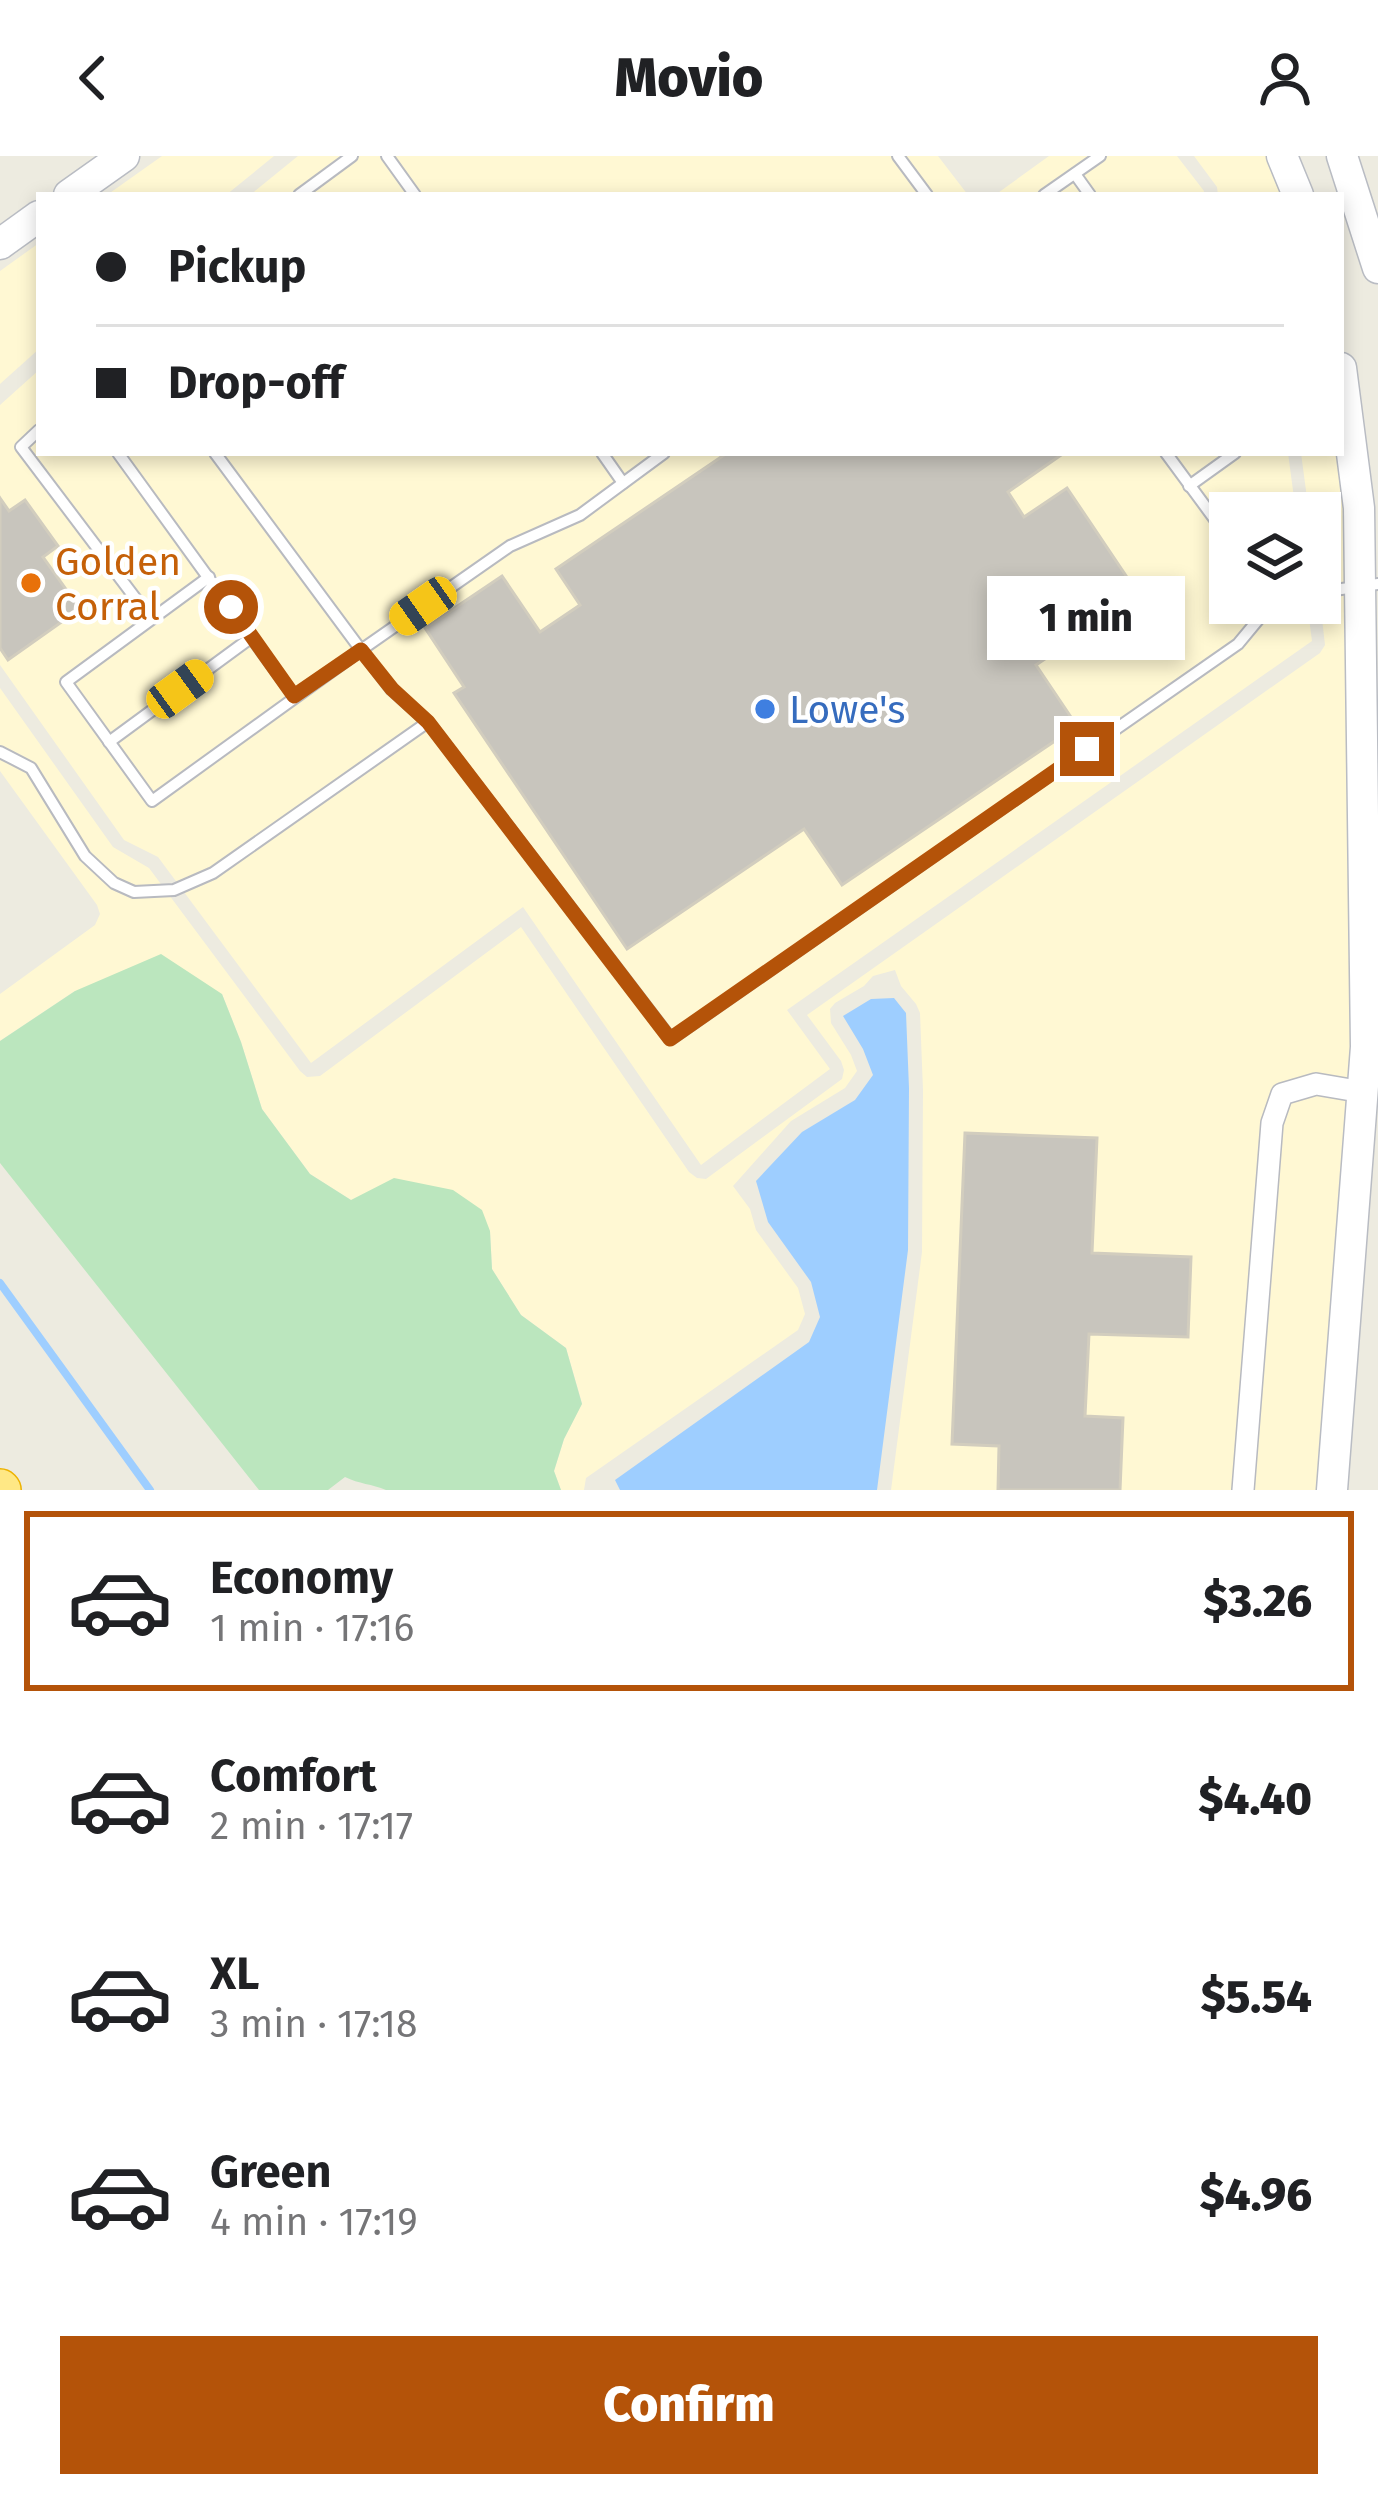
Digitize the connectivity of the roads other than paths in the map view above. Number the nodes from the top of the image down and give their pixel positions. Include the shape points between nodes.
1 (124, 156) edge
2 (352, 156) edge
3 (387, 156) edge
4 (898, 156) edge
5 (1100, 156) edge
6 (1282, 156) edge
7 (1342, 156) edge
8 (1075, 174) junction
9 (73, 192) edge
10 (303, 192) edge
11 (413, 192) edge
12 (925, 192) edge
13 (1048, 192) edge
14 (1088, 192) edge
15 (1297, 192) edge
16 (36, 219) edge
17 (0, 244) edge
18 (1378, 268) edge
19 (1344, 391) edge
20 (36, 433) edge
21 (120, 456) edge
22 (216, 456) edge
23 (604, 456) edge
24 (660, 456) edge
25 (1168, 456) edge
26 (1231, 456) edge
27 (623, 483) junction
28 (1189, 486) junction
29 (1209, 512) edge
30 (209, 577) junction
31 (1369, 585) edge
32 (151, 619) junction
33 (1255, 624) edge
34 (252, 637) junction
35 (361, 650) junction
36 (294, 696) junction
37 (428, 722) junction
38 (109, 742) junction
39 (0, 752) edge
40 (1363, 1092) junction
41 (1243, 1490) edge
42 (1332, 1490) edge

1 - 9 street
2 - 10 lane
3 - 11 lane
4 - 12 lane
5 - 8 lane
6 - 15 street
7 - 18 street
8 - 13 lane
8 - 14 lane
16 - 17 street
19 - 31 street
20 - 32 lane via 21,447
21 - 30 lane
22 - 35 lane
23 - 27 lane
24 - 27 lane
25 - 28 lane
26 - 28 lane
27 - 35 lane via 580,515 510,546
28 - 29 lane
30 - 32 lane
30 - 34 lane
31 - 40 street
32 - 38 lane via 66,682
33 - 37 lane via 1238,644 670,1039
34 - 36 lane
34 - 38 lane
35 - 36 lane
35 - 37 lane
36 - 38 lane via 152,801
37 - 39 lane via 213,873 174,890 134,892 114,883 85,856 31,768
40 - 41 street via 1316,1084 1282,1094 1272,1124
40 - 42 street

